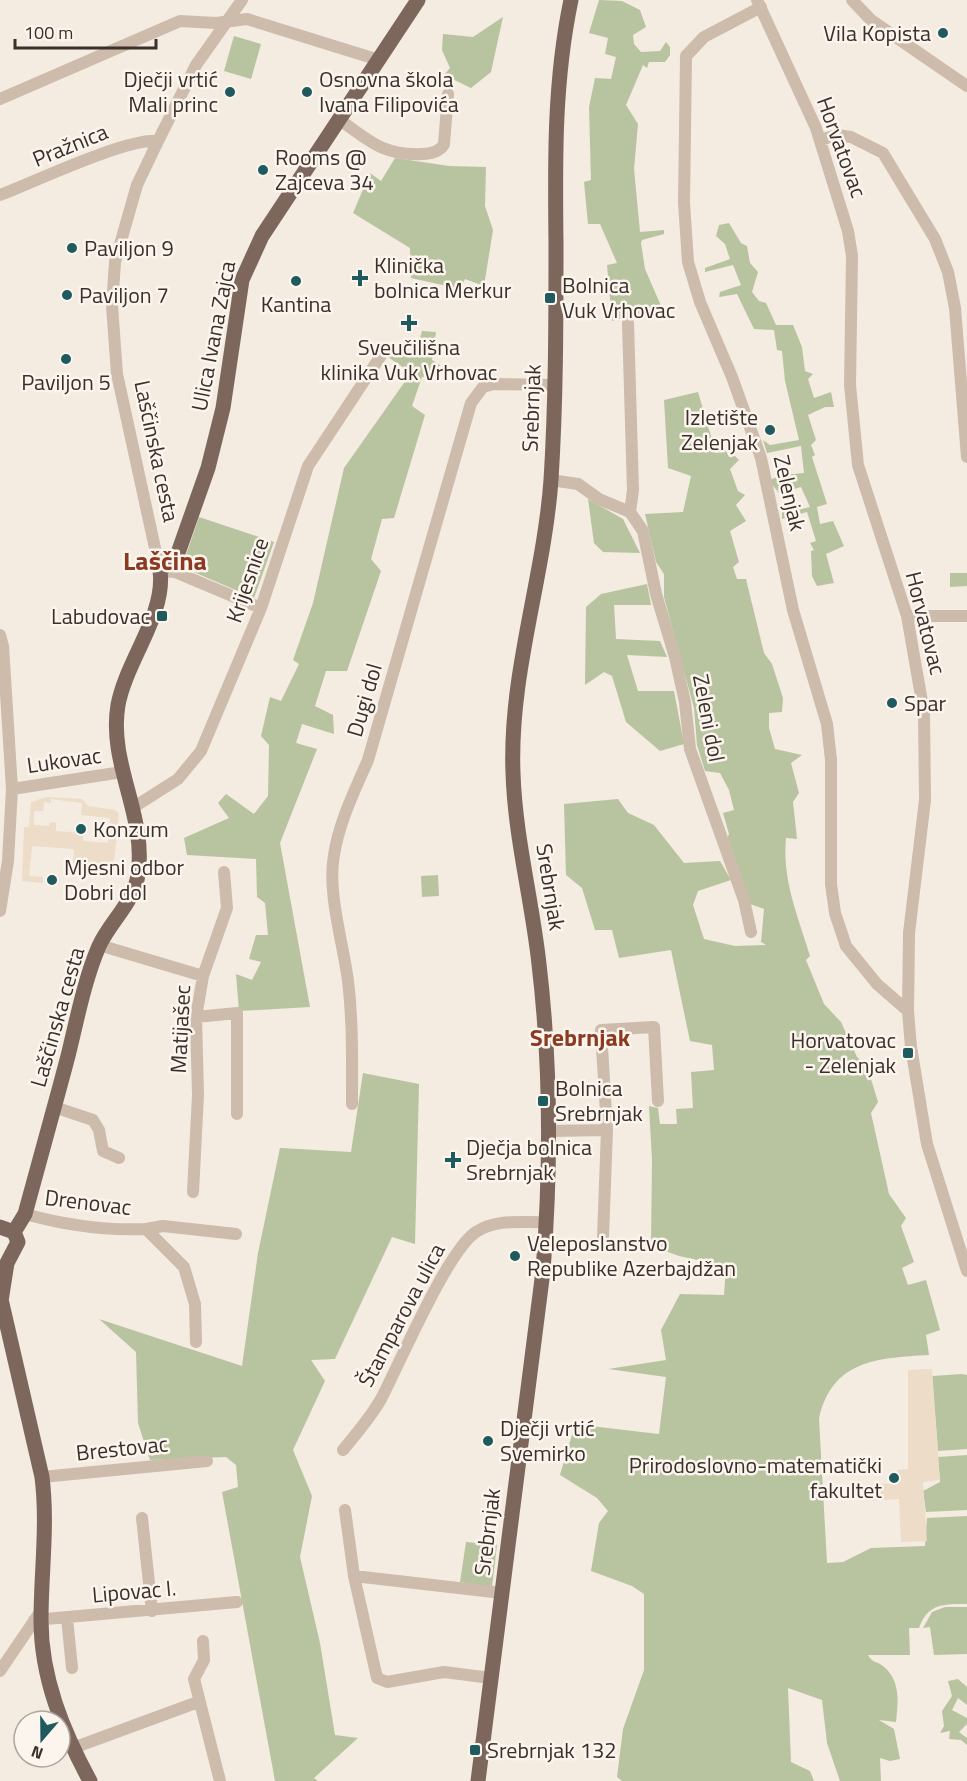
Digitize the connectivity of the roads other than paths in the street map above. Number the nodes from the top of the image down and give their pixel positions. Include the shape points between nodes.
1 (242, 0) edge
2 (418, 0) edge
3 (571, 0) edge
4 (852, 0) edge
5 (759, 4) edge
6 (230, 20) junction
7 (379, 60) junction
8 (967, 86) edge
9 (448, 94) dead end
10 (0, 99) edge
11 (340, 120) junction
12 (820, 140) junction
13 (158, 141) junction
14 (0, 195) edge
15 (628, 323) dead end
16 (384, 351) dead end
17 (555, 385) junction
18 (967, 458) edge
19 (551, 480) junction
20 (630, 512) junction
21 (160, 571) junction
22 (261, 608) junction
23 (907, 616) junction
24 (967, 616) edge
25 (0, 635) edge
26 (3, 736) edge
27 (122, 772) junction
28 (12, 789) junction
29 (134, 807) junction
30 (224, 872) dead end
31 (0, 911) edge
32 (750, 932) dead end
33 (99, 945) junction
34 (203, 976) junction
35 (908, 1011) junction
36 (196, 1017) junction
37 (658, 1101) dead end
38 (352, 1104) dead end
39 (54, 1107) junction
40 (237, 1114) dead end
41 (607, 1130) junction
42 (549, 1131) junction
43 (119, 1158) dead end
44 (193, 1192) dead end
45 (25, 1215) junction
46 (547, 1222) junction
47 (7, 1229) edge
48 (146, 1229) junction
49 (236, 1234) dead end
50 (603, 1237) dead end
51 (6, 1257) edge
52 (967, 1271) edge
53 (1, 1298) edge
54 (196, 1342) dead end
55 (343, 1450) dead end
56 (207, 1461) dead end
57 (42, 1478) junction
58 (345, 1510) dead end
59 (142, 1518) dead end
60 (354, 1576) junction
61 (502, 1593) junction
62 (237, 1602) dead end
63 (152, 1611) junction
64 (39, 1617) junction
65 (67, 1618) junction
66 (22, 1639) junction
67 (203, 1641) dead end
68 (43, 1646) junction
69 (72, 1668) dead end
70 (0, 1671) edge
71 (491, 1678) junction
72 (198, 1702) junction
73 (73, 1748) junction
74 (90, 1781) edge
75 (220, 1781) edge
76 (478, 1781) edge

1 - 6 street, Laščinska cesta
2 - 7 main road, Ulica Ivana Zajca
3 - 17 main road, Srebrnjak via 555,120
4 - 8 street via 871,20
5 - 12 street, Horvatovac
5 - 35 street, Zelenjak via 704,37 686,56 684,203 688,262 761,458 793,610 827,724 835,913 846,946 877,984
6 - 7 street via 247,19
6 - 10 street via 171,23
6 - 13 street, Laščinska cesta via 196,65
7 - 11 main road, Ulica Ivana Zajca
9 - 11 street via 444,144 435,153 383,148
11 - 21 main road, Ulica Ivana Zajca via 248,261 240,289 223,408 208,468 178,552
12 - 18 street via 837,135 851,137 883,153 935,239 948,272 955,308
12 - 23 street, Horvatovac via 840,200 852,256 850,385 858,465
13 - 14 street, Pražnica via 124,146
13 - 21 street, Laščinska cesta via 127,213 115,262 112,306 117,374
15 - 20 street via 633,490
16 - 22 street, Krijesnice via 308,466
17 - 19 main road, Srebrnjak
17 - 38 street, Dugi dol via 493,384 477,392 471,403 368,760 349,803 334,854 331,890 342,937 351,1009
19 - 20 street via 578,484 598,499
19 - 42 main road, Srebrnjak via 517,704 513,755 515,801 540,966
20 - 32 street, Zeleni dol via 643,531 685,702 690,748 744,900
21 - 22 street via 175,572
21 - 27 main road, Laščinska cesta via 160,595 118,706 116,741
22 - 29 street, Krijesnice via 201,751 178,779
23 - 24 street
23 - 35 street, Horvatovac via 920,682 926,770 909,933
25 - 26 street
26 - 28 street
27 - 28 street, Lukovac
27 - 29 main road, Laščinska cesta
28 - 31 street via 9,854
29 - 33 main road, Laščinska cesta via 139,836 138,877
30 - 34 street, Matijašec via 227,908
33 - 34 street
33 - 39 main road, Laščinska cesta
34 - 36 street, Matijašec
35 - 52 street, Horvatovac via 927,1143
36 - 40 street via 237,1013
36 - 44 street, Matijašec via 198,1095
37 - 41 street via 654,1027 601,1030
39 - 43 street via 93,1120 103,1151
39 - 45 main road, Laščinska cesta
41 - 42 street
41 - 50 street
42 - 46 main road, Srebrnjak
45 - 47 main road, Laščinska cesta
45 - 48 street, Drenovac via 64,1225
46 - 55 street, Štamparova ulica via 499,1223 465,1241 379,1402
46 - 61 main road, Srebrnjak
47 - 51 main road via 18,1242
48 - 49 street, Drenovac via 163,1226
48 - 54 street, Drenovac via 184,1267 195,1304
51 - 53 main road
53 - 57 main road
56 - 57 street, Brestovac
57 - 64 main road via 46,1505
58 - 60 street
59 - 63 street
60 - 61 street
60 - 71 street via 377,1678 387,1682 444,1672
61 - 71 main road, Srebrnjak
62 - 63 street, Lipovac I.
63 - 65 street, Lipovac I.
64 - 65 street, Lipovac I.
64 - 66 street
64 - 68 main road
65 - 69 street
66 - 68 street via 33,1639
66 - 70 street
67 - 72 street via 204,1660 194,1679
68 - 73 main road via 55,1704
71 - 76 main road, Srebrnjak
72 - 73 street
72 - 75 street
73 - 74 main road

